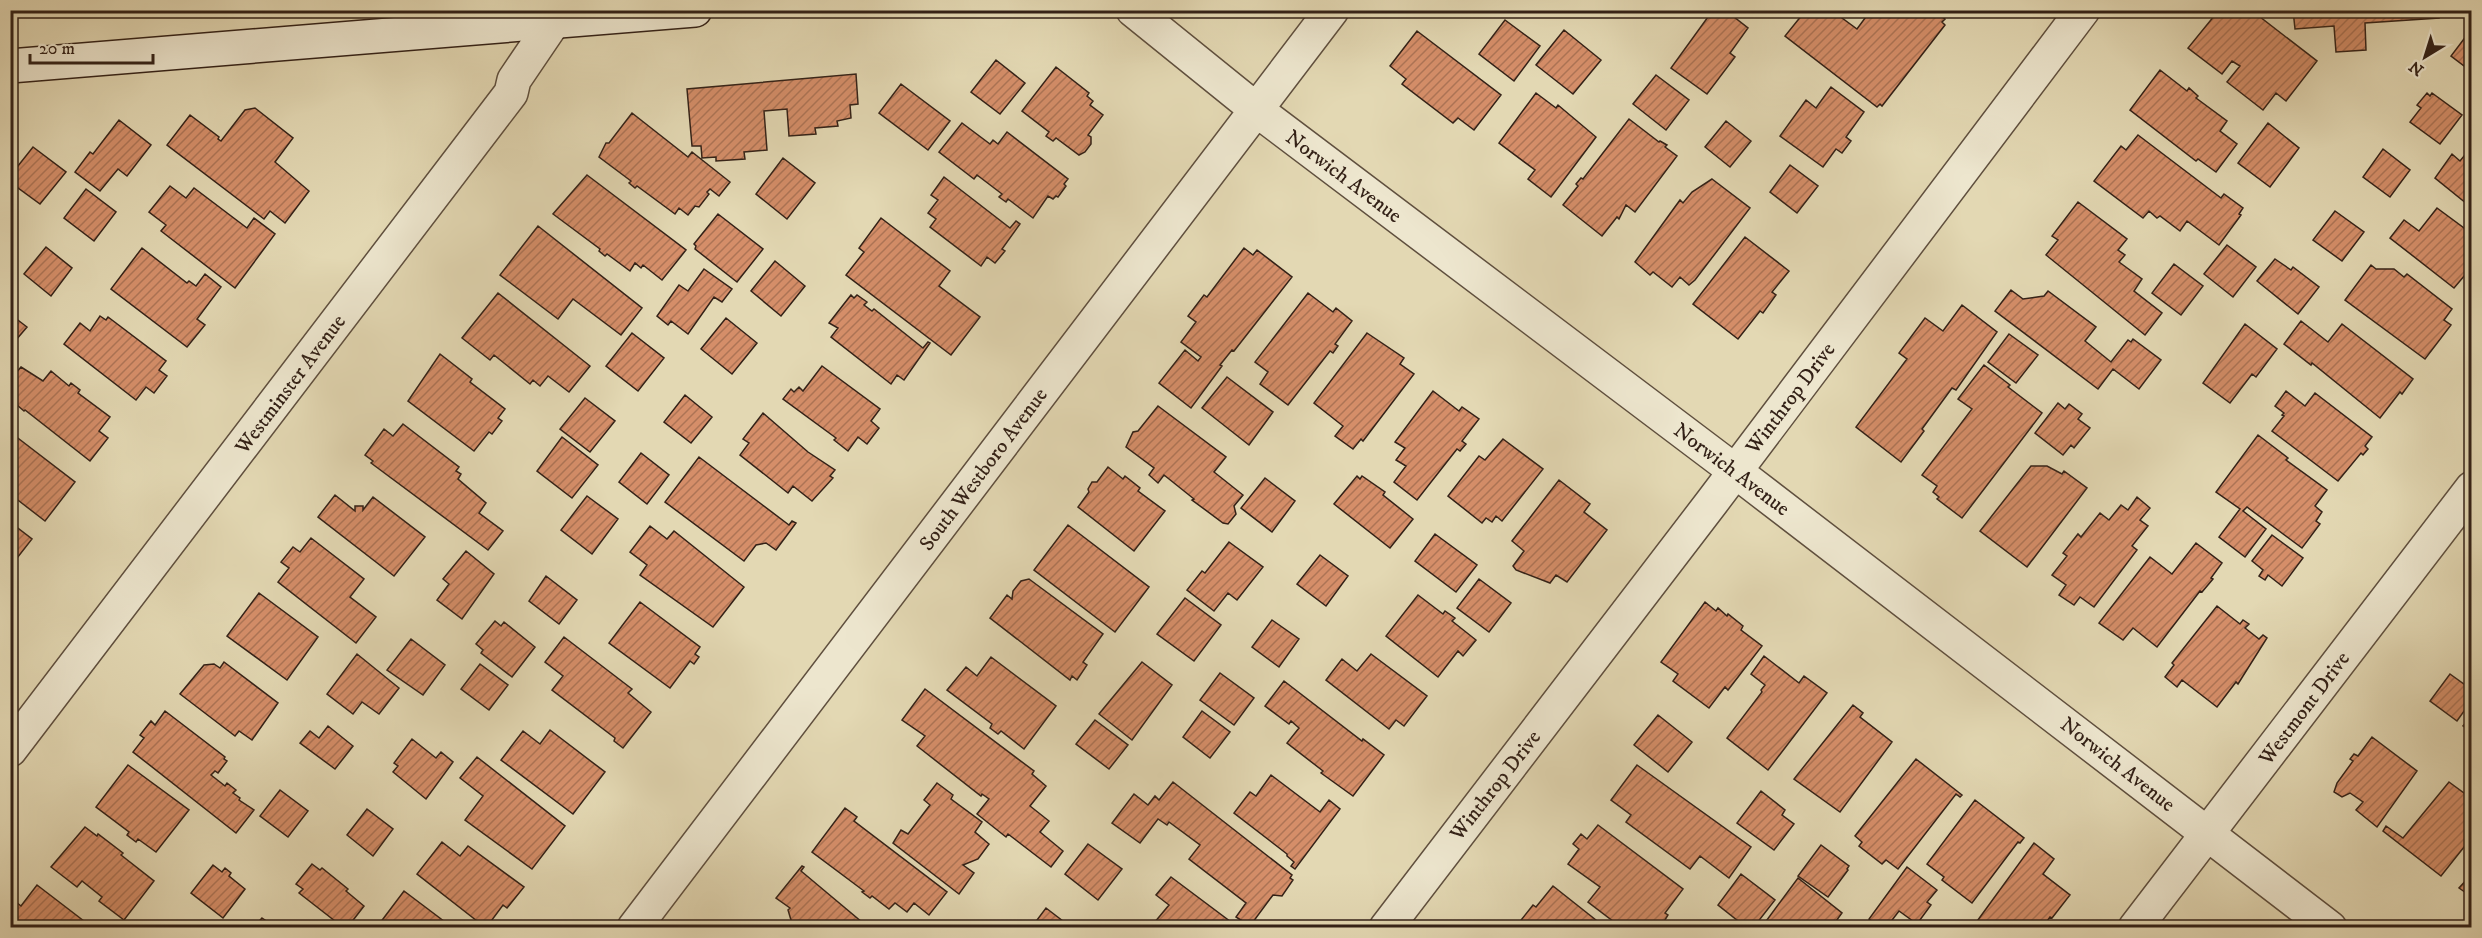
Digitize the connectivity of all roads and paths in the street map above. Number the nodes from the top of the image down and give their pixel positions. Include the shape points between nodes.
1 (695, 10) edge
2 (1133, 10) edge
3 (1332, 10) edge
4 (2083, 10) edge
5 (555, 16) edge
6 (10, 66) edge
7 (1258, 111) junction
8 (1735, 471) junction
9 (2472, 488) edge
10 (10, 750) edge
11 (2207, 834) junction
12 (634, 927) edge
13 (1386, 927) edge
14 (2135, 927) edge
15 (2330, 927) edge

1 - 5 street
2 - 7 street, Norwich Avenue
3 - 7 street, South Westboro Avenue
4 - 8 street, Winthrop Drive
5 - 6 street
5 - 10 street, Westminster Avenue via 514,80 511,93
7 - 8 street, Norwich Avenue
7 - 12 street, South Westboro Avenue
8 - 11 street, Norwich Avenue
8 - 13 street, Winthrop Drive
9 - 11 street, Westmont Drive
11 - 14 street, Westmont Drive
11 - 15 street, Norwich Avenue

